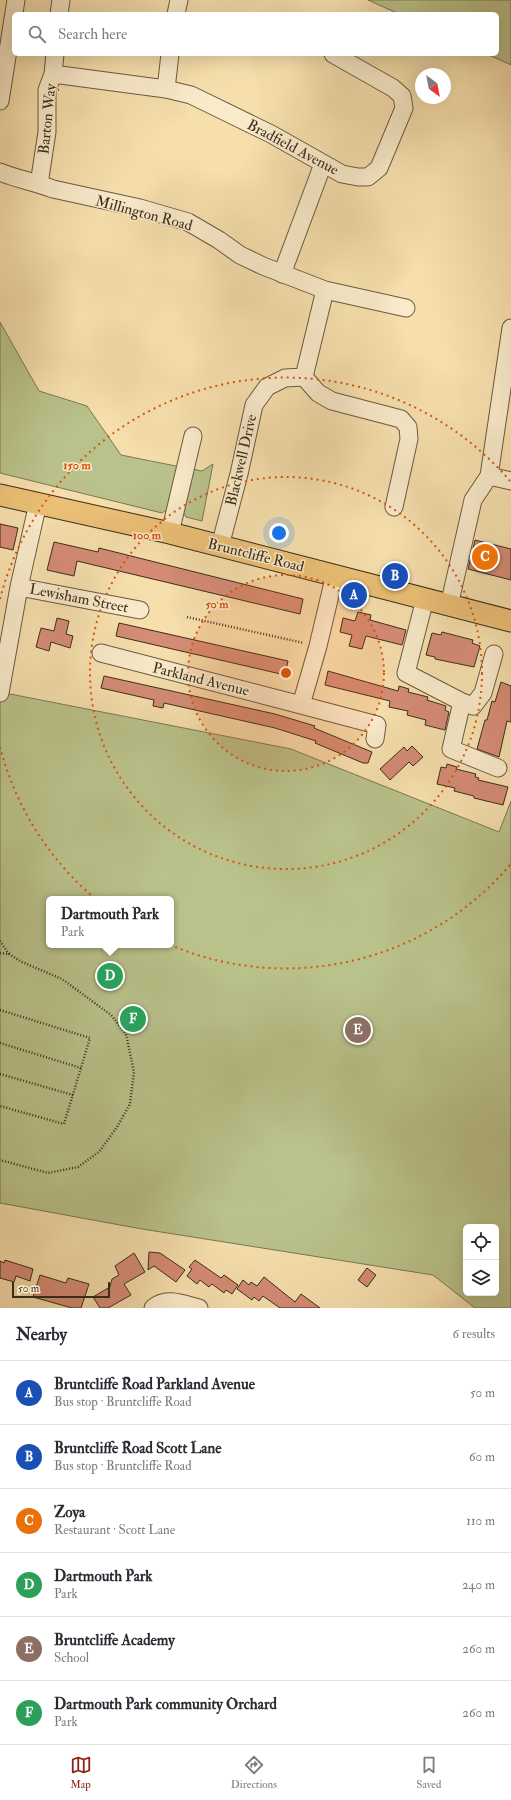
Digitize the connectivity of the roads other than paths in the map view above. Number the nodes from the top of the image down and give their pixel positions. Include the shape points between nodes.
1 (16, 0) edge
2 (61, 0) edge
3 (179, 0) edge
4 (13, 12) edge
5 (60, 12) edge
6 (176, 12) edge
7 (12, 19) edge
8 (55, 56) edge
9 (170, 56) edge
10 (337, 56) edge
11 (3, 61) edge
12 (53, 74) junction
13 (166, 89) junction
14 (0, 100) edge
15 (323, 164) junction
16 (0, 172) edge
17 (39, 184) junction
18 (282, 274) junction
19 (325, 290) junction
20 (406, 308) dead end
21 (511, 328) edge
22 (304, 377) junction
23 (507, 384) edge
24 (193, 436) dead end
25 (489, 476) junction
26 (511, 481) edge
27 (0, 494) edge
28 (38, 504) junction
29 (394, 507) dead end
30 (170, 533) junction
31 (220, 546) junction
32 (335, 574) junction
33 (19, 587) junction
34 (425, 599) junction
35 (449, 606) junction
36 (140, 610) dead end
37 (511, 620) edge
38 (101, 653) dead end
39 (494, 654) dead end
40 (0, 692) edge
41 (462, 702) junction
42 (301, 705) junction
43 (378, 726) dead end
44 (498, 768) dead end
45 (153, 1308) edge
46 (199, 1308) edge

1 - 4 street
2 - 5 street
3 - 6 street
7 - 11 street
8 - 12 street, Barton Way
9 - 13 street
10 - 15 street, Bradfield Avenue via 393,88 402,96 404,108 379,168 368,177 342,174
11 - 14 street
12 - 13 street, Bradfield Avenue
12 - 17 street, Barton Way via 47,90 47,132
13 - 15 street, Bradfield Avenue via 191,95 271,134
15 - 18 street
16 - 17 street, Millington Road
17 - 18 street, Millington Road via 188,222 240,255
18 - 19 street, Millington Road
19 - 20 street, Millington Road
19 - 22 street
21 - 23 street
22 - 29 street via 318,393 332,401 402,419 408,428 409,439
22 - 31 street, Blackwell Drive via 285,378 267,387 254,405
23 - 25 street
24 - 30 street
25 - 26 street
25 - 35 street via 473,500
27 - 28 main road, Bruntcliffe Road
28 - 30 main road, Bruntcliffe Road
28 - 33 street, Lewisham Street
30 - 31 main road, Bruntcliffe Road
31 - 32 main road, Bruntcliffe Road
32 - 34 main road, Bruntcliffe Road
32 - 42 street
33 - 36 street, Lewisham Street
33 - 40 street, Lewisham Street
34 - 35 main road, Bruntcliffe Road
34 - 41 street via 406,673
35 - 37 main road, Bruntcliffe Road
38 - 42 street, Parkland Avenue
39 - 41 street via 483,693 473,706
41 - 44 street via 451,749
42 - 43 street, Parkland Avenue
45 - 46 street via 166,1301 174,1301

